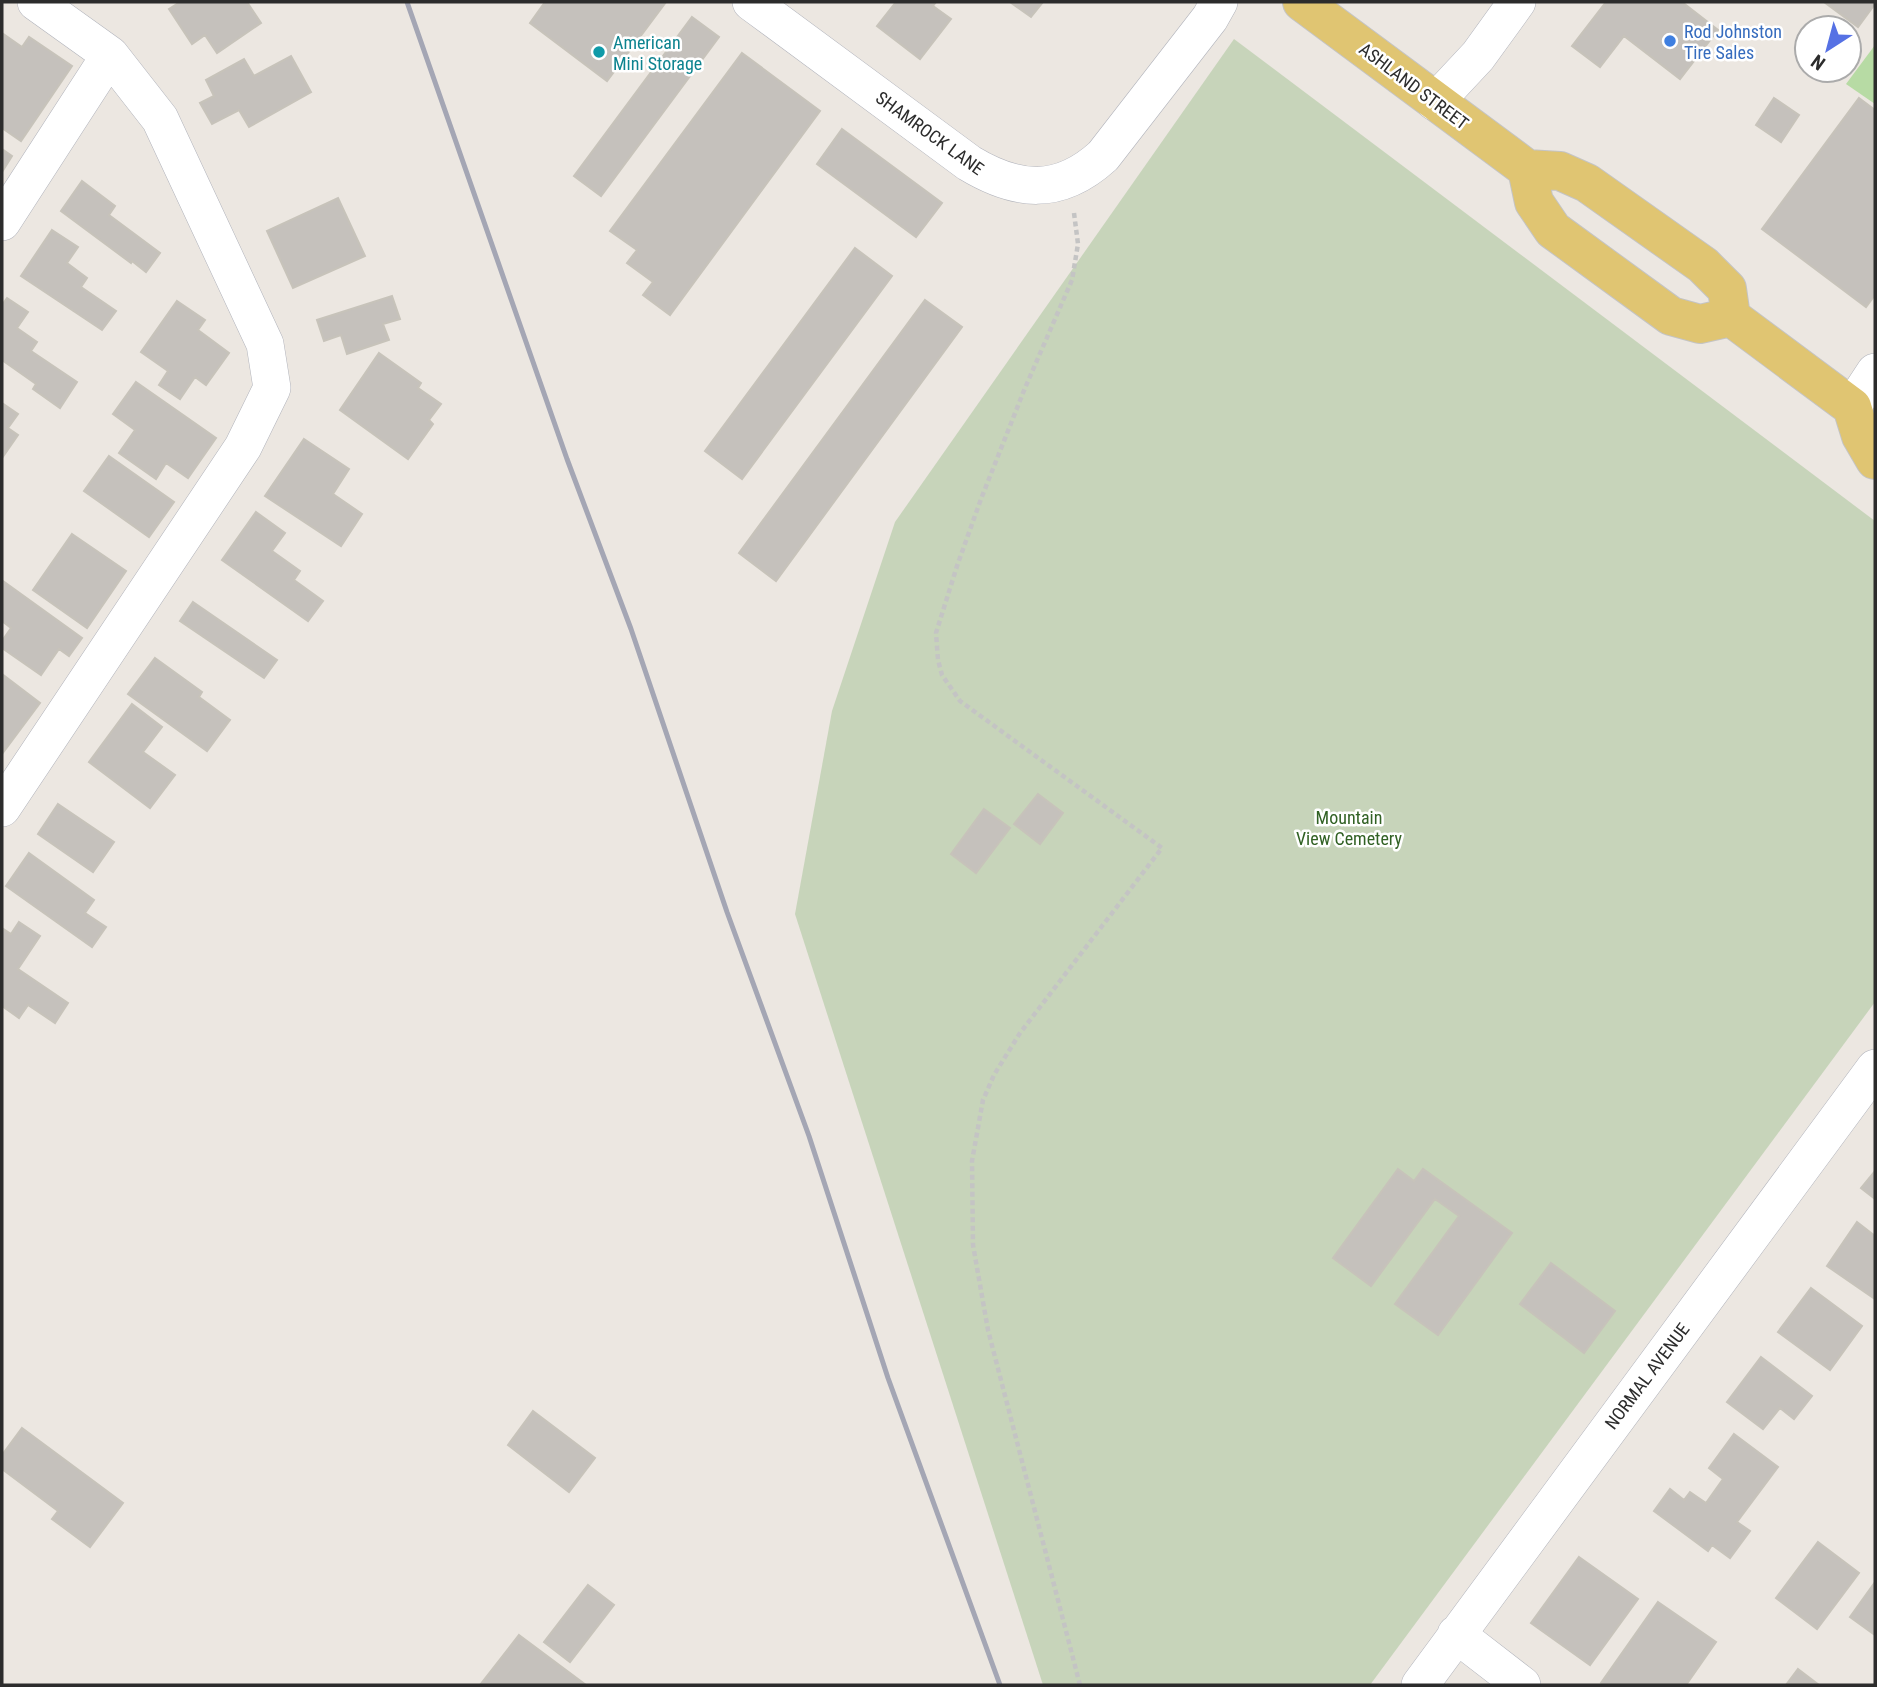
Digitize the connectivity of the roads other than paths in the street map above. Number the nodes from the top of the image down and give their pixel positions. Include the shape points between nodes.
1 (36, 2) edge
2 (751, 2) edge
3 (1219, 2) edge
4 (1517, 2) edge
5 (1306, 3) edge
6 (110, 55) junction
7 (1435, 102) junction
8 (1527, 169) junction
9 (2, 222) edge
10 (1731, 317) junction
11 (1875, 372) edge
12 (1864, 405) edge
13 (1875, 460) edge
14 (2, 808) edge
15 (1875, 1069) edge
16 (1456, 1634) junction
17 (1420, 1685) edge
18 (1522, 1685) edge

1 - 6 street
2 - 3 street, SHAMROCK LANE via 968,163 1008,183 1035,186 1069,181 1090,168 1123,133
4 - 7 street via 1478,56
5 - 7 main road, ASHLAND STREET
6 - 9 street
6 - 14 street via 160,120 265,344 272,388 243,447
7 - 8 main road, ASHLAND STREET
8 - 10 main road via 1560,171 1587,183 1703,265 1727,289
8 - 10 main road via 1534,202 1553,230 1671,316 1700,324
10 - 12 main road
11 - 12 street
12 - 13 main road via 1861,436
15 - 16 street, NORMAL AVENUE
16 - 17 street, NORMAL AVENUE
16 - 18 street

